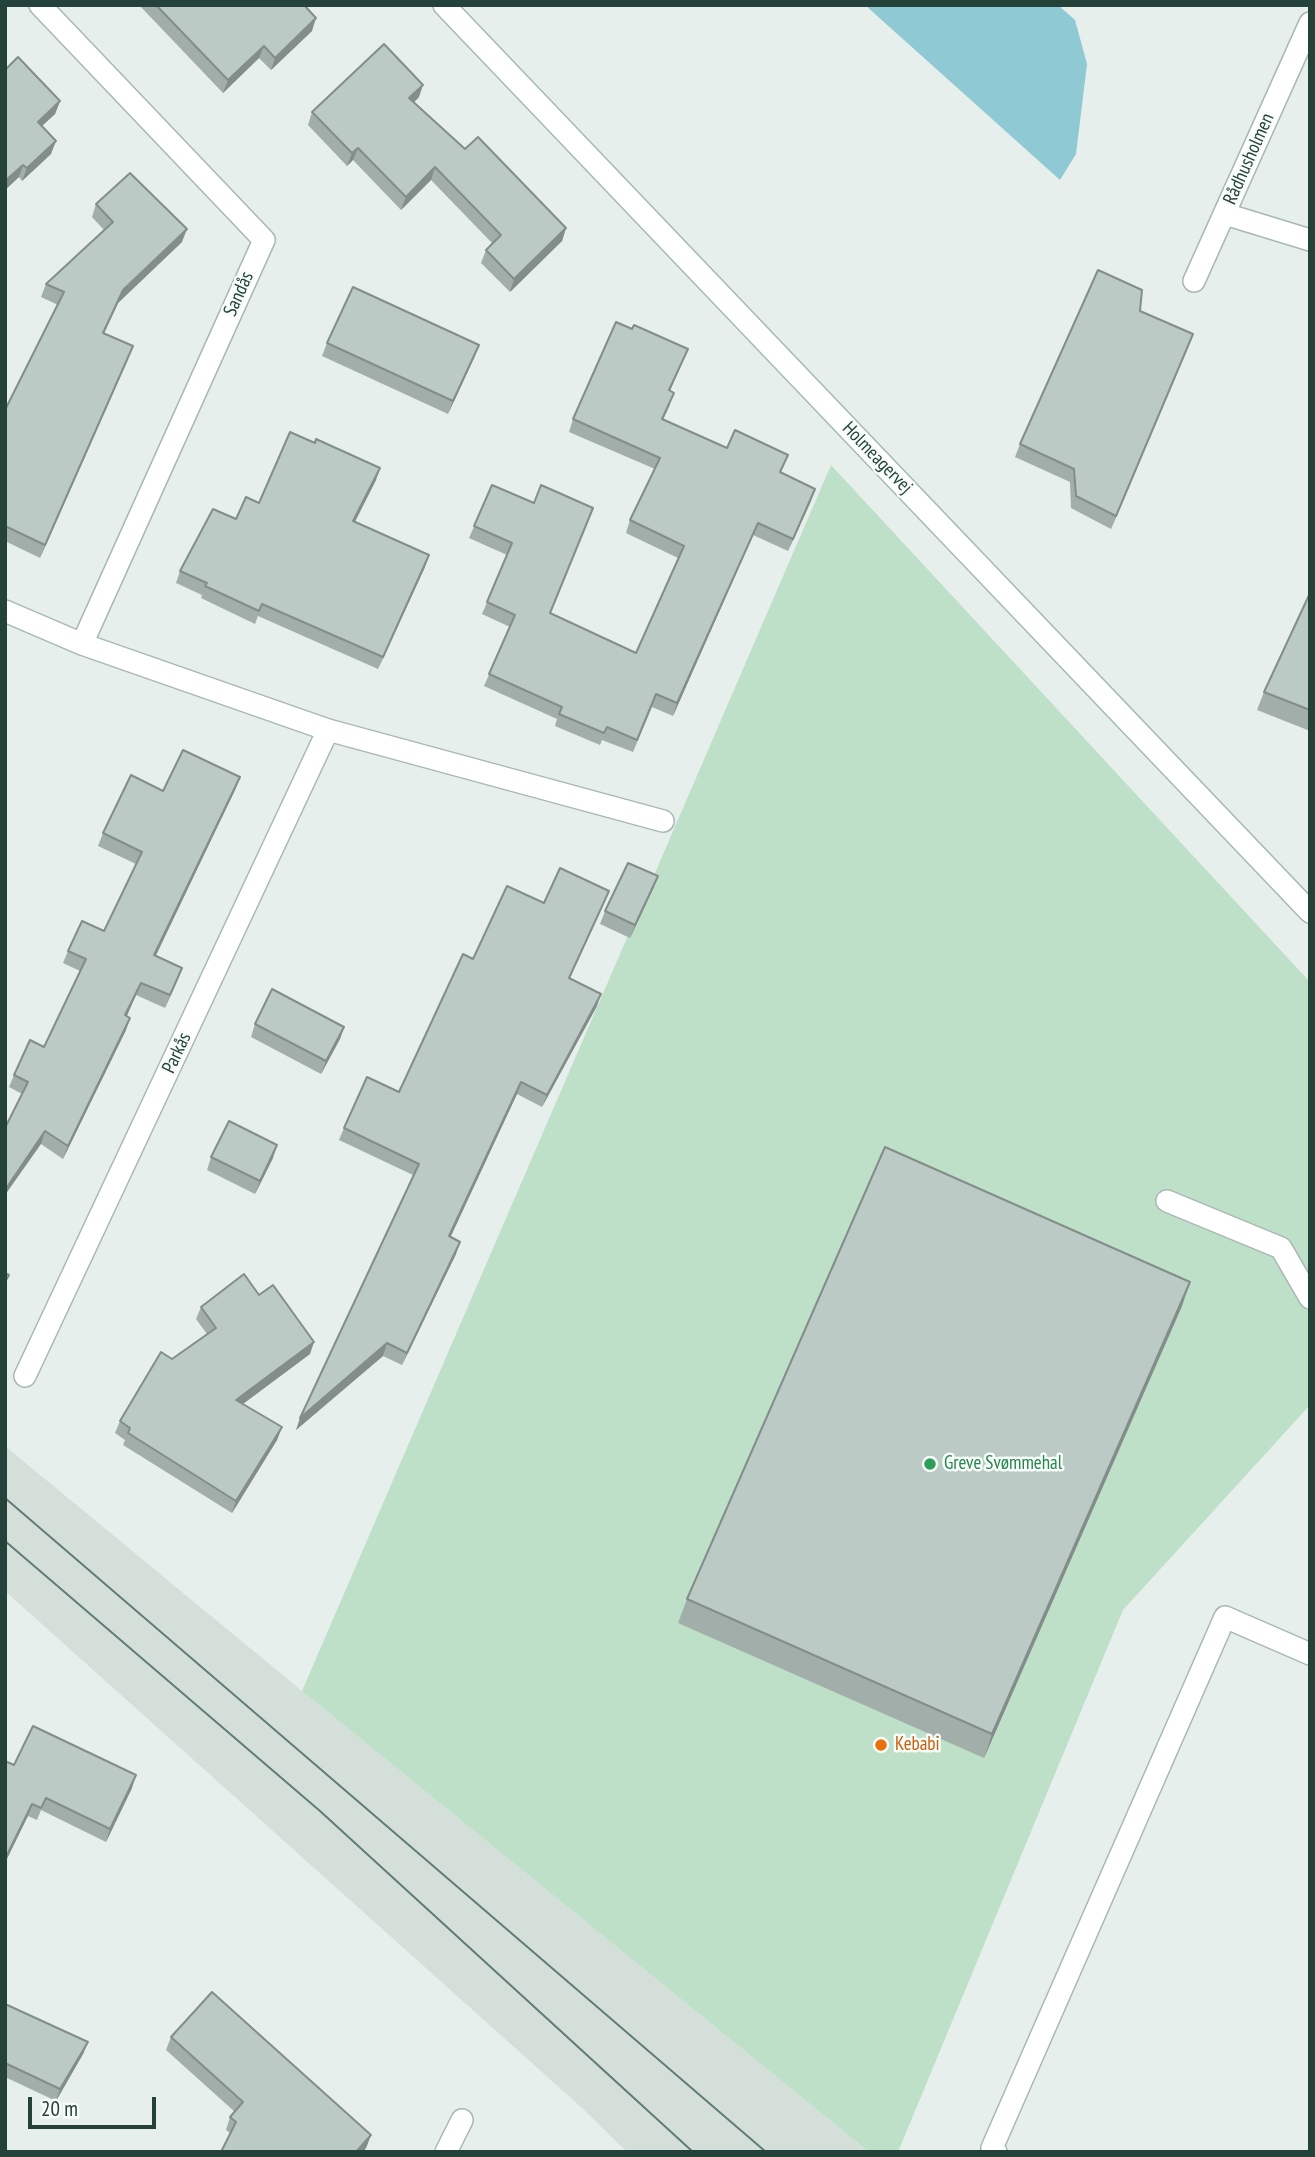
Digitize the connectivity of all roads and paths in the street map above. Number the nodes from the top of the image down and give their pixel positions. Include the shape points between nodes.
1 (40, 5) edge
2 (443, 5) edge
3 (1310, 23) edge
4 (1225, 214) junction
5 (1310, 240) edge
6 (1194, 281) dead end
7 (5, 611) edge
8 (82, 644) junction
9 (328, 730) junction
10 (663, 821) dead end
11 (1310, 912) edge
12 (1167, 1201) dead end
13 (1310, 1298) edge
14 (25, 1376) dead end
15 (1310, 1654) edge
16 (462, 2120) dead end
17 (446, 2152) edge
18 (996, 2152) edge

1 - 8 street, Sandås via 264,240
2 - 11 street, Holmeagervej
3 - 4 street, Rådhusholmen
4 - 5 street, Rådhusholmen
4 - 6 street
7 - 8 street
8 - 9 street
9 - 10 street
9 - 14 street, Parkås
12 - 13 street via 1280,1248
15 - 18 street via 1225,1618 992,2148
16 - 17 street

